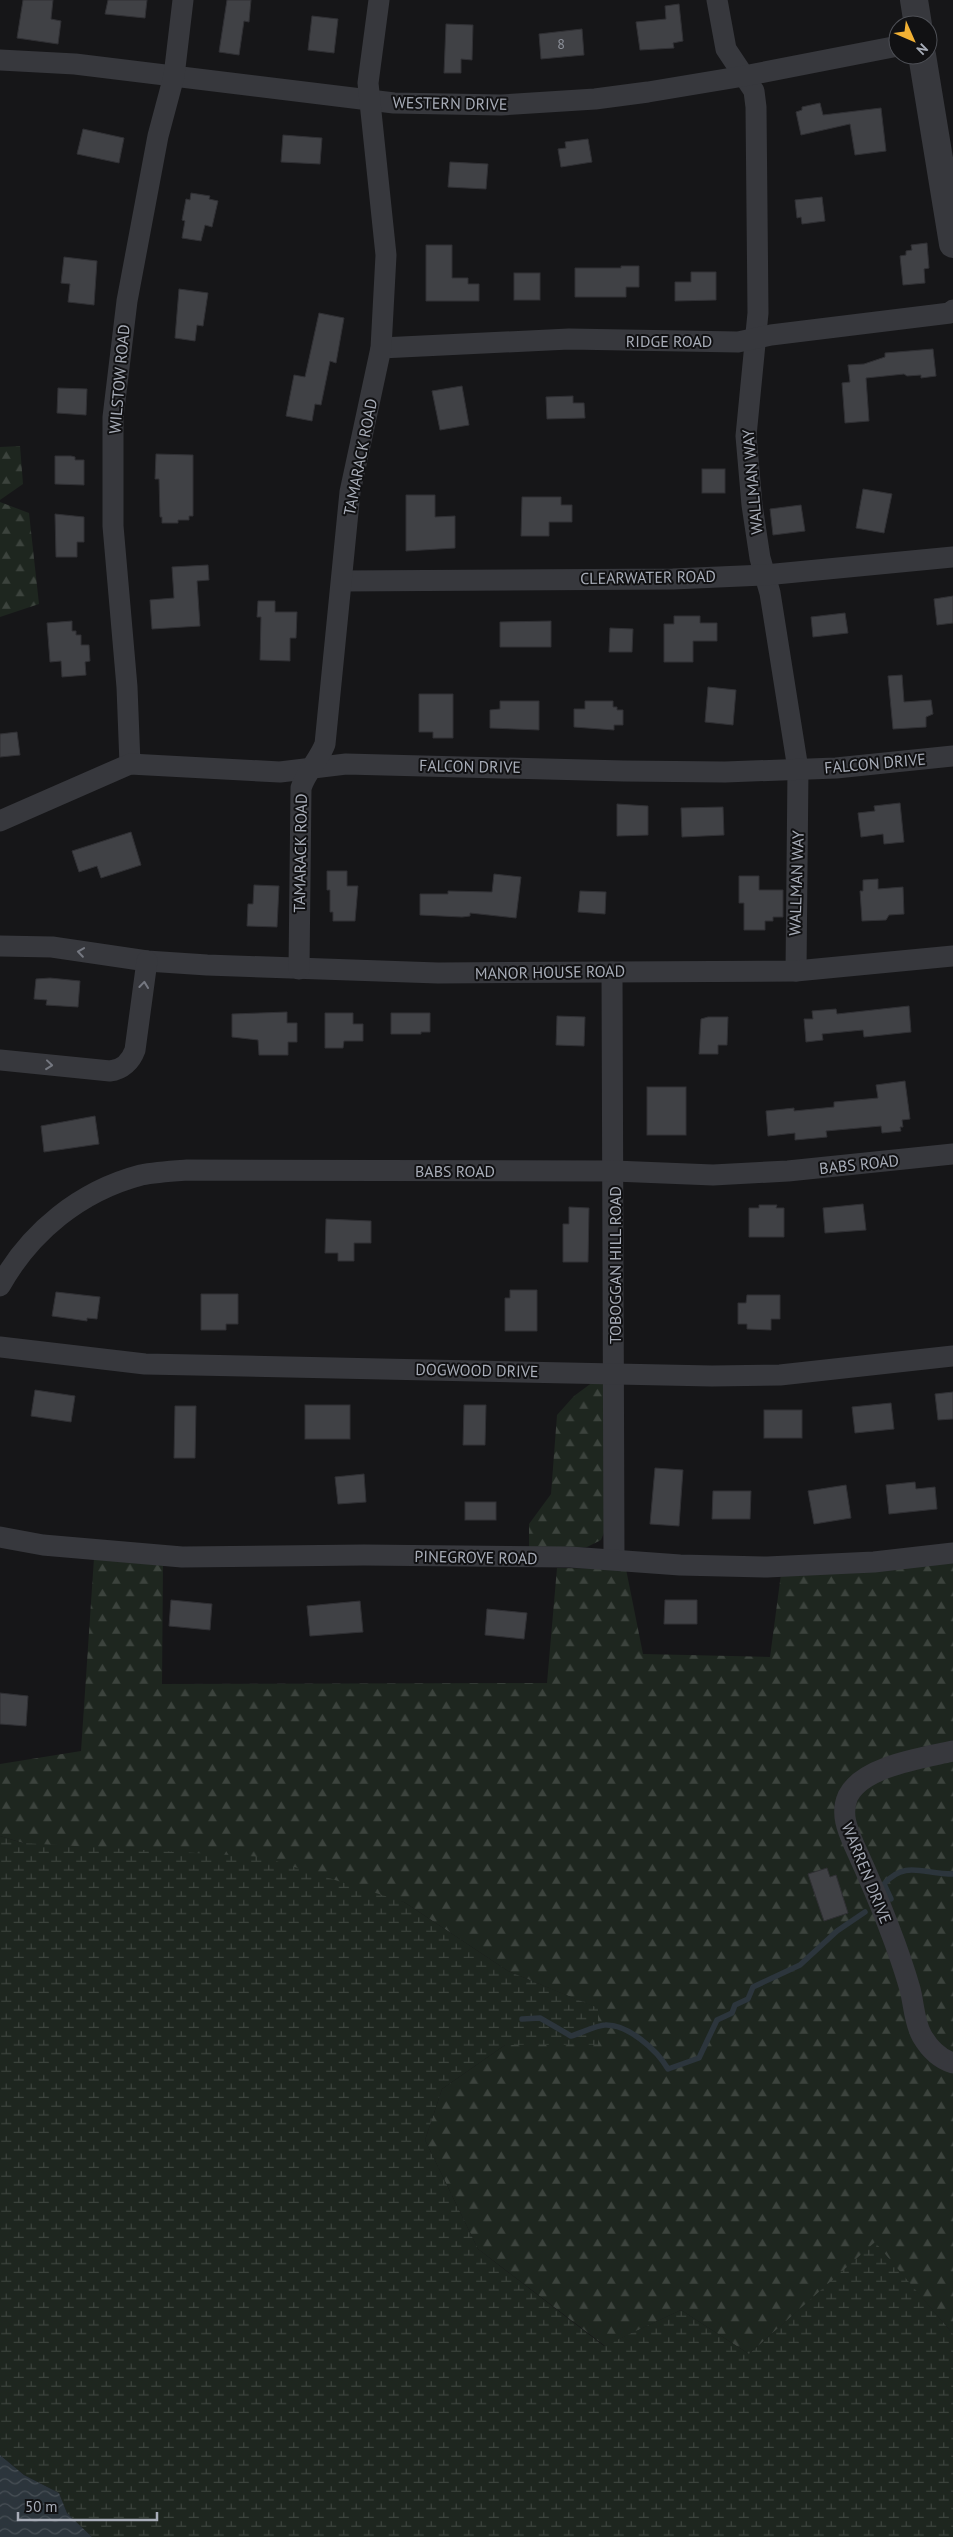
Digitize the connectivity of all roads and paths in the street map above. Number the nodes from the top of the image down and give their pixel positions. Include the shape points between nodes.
1 (183, 0) edge
2 (379, 0) edge
3 (717, 0) edge
4 (914, 0) edge
5 (916, 15) edge
6 (888, 48) edge
7 (0, 60) edge
8 (924, 65) edge
9 (174, 76) junction
10 (744, 76) junction
11 (368, 100) junction
12 (953, 244) edge
13 (953, 310) edge
14 (756, 338) junction
15 (381, 348) junction
16 (953, 557) edge
17 (765, 575) junction
18 (342, 581) junction
19 (953, 756) edge
20 (130, 764) junction
21 (312, 768) junction
22 (798, 769) junction
23 (0, 821) edge
24 (0, 946) edge
25 (953, 956) edge
26 (146, 961) junction
27 (299, 969) junction
28 (796, 971) junction
29 (612, 972) junction
30 (0, 1060) edge
31 (953, 1154) edge
32 (614, 1171) junction
33 (0, 1286) edge
34 (0, 1347) edge
35 (953, 1356) edge
36 (615, 1373) junction
37 (0, 1538) edge
38 (953, 1553) edge
39 (614, 1558) junction
40 (953, 1751) edge
41 (946, 2059) edge

1 - 9 street, WILSTOW ROAD
2 - 11 street, TAMARACK ROAD
3 - 10 street, WALLMAN WAY via 726,49
4 - 5 street
6 - 10 street, WESTERN DRIVE
7 - 9 street, WESTERN DRIVE via 75,64
8 - 12 street
9 - 11 street, WESTERN DRIVE
9 - 20 street, WILSTOW ROAD via 158,136 135,252 113,417 113,526 128,687
10 - 11 street, WESTERN DRIVE via 586,100 500,105
10 - 14 street, WALLMAN WAY via 754,91 756,107
11 - 15 street, TAMARACK ROAD via 386,255
13 - 14 street, RIDGE ROAD via 950,313
14 - 15 street, RIDGE ROAD via 738,342 569,339
14 - 17 street, WALLMAN WAY via 746,436 752,505
15 - 18 street, TAMARACK ROAD via 350,492
16 - 17 street, CLEARWATER ROAD
17 - 18 street, CLEARWATER ROAD via 673,579
17 - 22 street, WALLMAN WAY
18 - 21 street, TAMARACK ROAD via 325,744
19 - 22 street, FALCON DRIVE
20 - 21 street, FALCON DRIVE via 280,772
20 - 23 street, FALCON DRIVE
21 - 22 street, FALCON DRIVE via 346,764 624,771
21 - 27 street, TAMARACK ROAD via 300,788
22 - 28 street, WALLMAN WAY
26 -> 24 street, MANOR HOUSE ROAD via 52,947
25 - 28 street, MANOR HOUSE ROAD
26 - 27 street, MANOR HOUSE ROAD
30 -> 26 street via 110,1071 121,1068 135,1050
27 - 29 street, MANOR HOUSE ROAD via 438,973
28 - 29 street, MANOR HOUSE ROAD
29 - 32 street, TOBOGGAN HILL ROAD
31 - 32 street, BABS ROAD via 788,1171 713,1174
32 - 33 street, BABS ROAD via 187,1170 143,1175 111,1184 54,1220 26,1246
32 - 36 street, TOBOGGAN HILL ROAD
34 - 36 street, DOGWOOD DRIVE via 145,1364
35 - 36 street, DOGWOOD DRIVE via 780,1375
36 - 39 street, TOBOGGAN HILL ROAD
37 - 39 street, PINEGROVE ROAD via 182,1557
38 - 39 street, PINEGROVE ROAD via 874,1562 767,1567 680,1565
40 - 41 street, WARREN DRIVE via 894,1765 865,1778 848,1796 844,1816 876,1891 901,1962 921,2035

